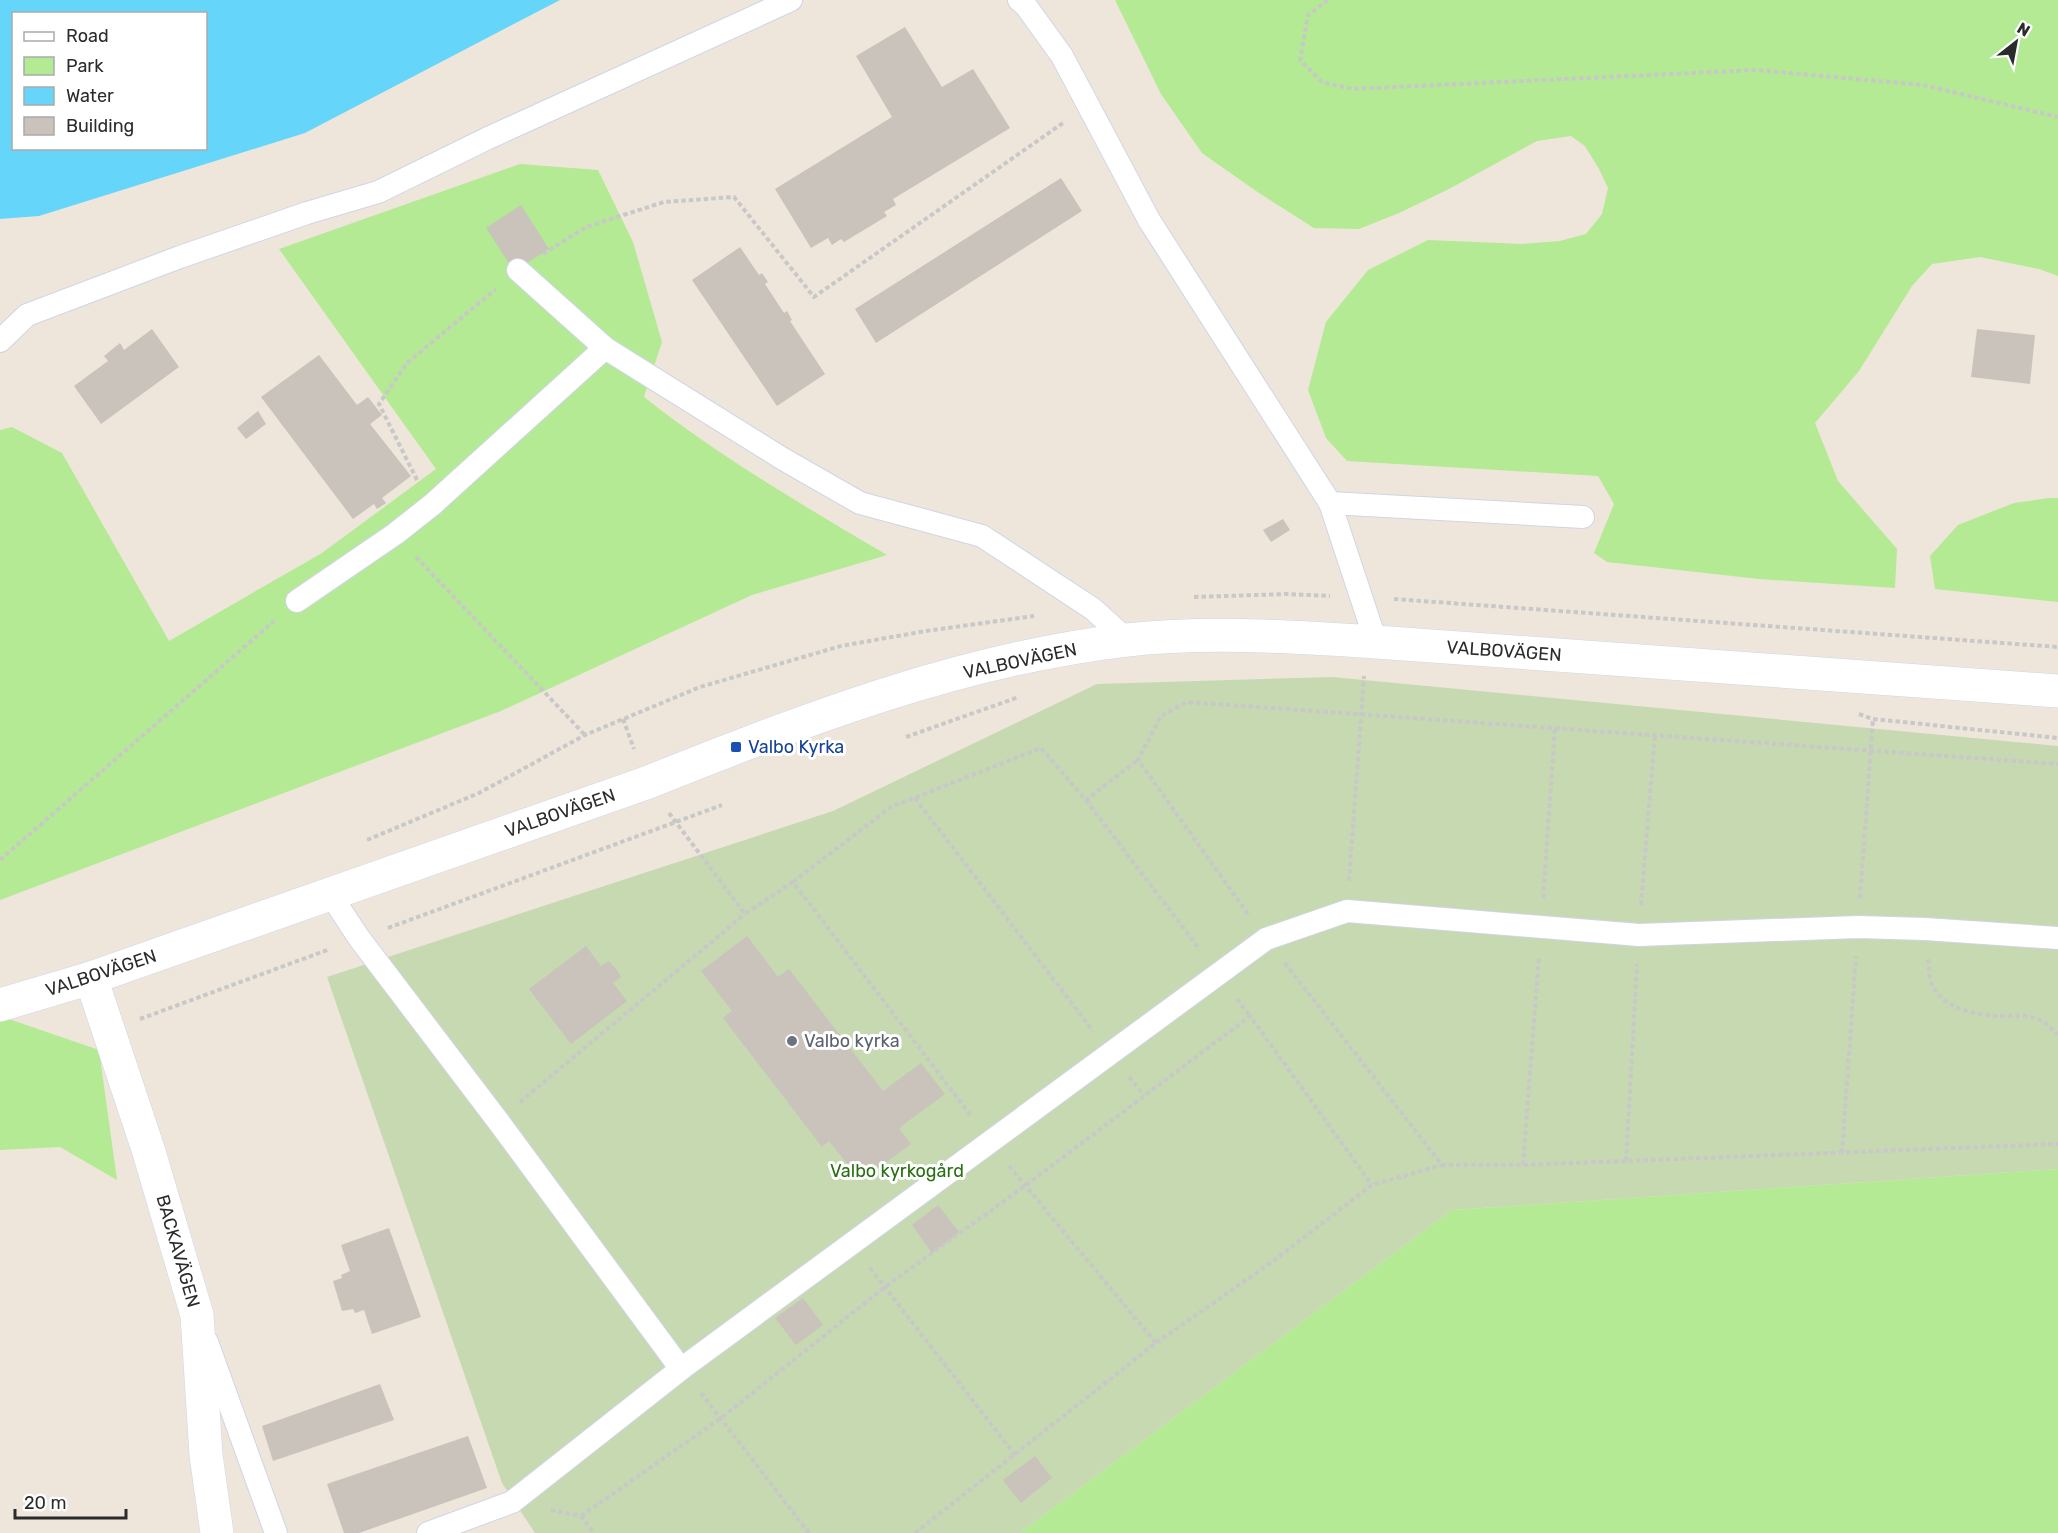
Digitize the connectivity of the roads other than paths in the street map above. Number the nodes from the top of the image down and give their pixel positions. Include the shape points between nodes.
1 (791, 0) edge
2 (1019, 0) edge
3 (518, 270) road end
4 (0, 341) edge
5 (605, 348) junction
6 (1330, 503) junction
7 (1583, 517) dead end
8 (297, 601) road end
9 (1127, 640) junction
10 (1370, 655) junction
11 (2058, 691) edge
12 (330, 894) junction
13 (2058, 938) edge
14 (91, 978) junction
15 (0, 1005) edge
16 (197, 1315) junction
17 (681, 1369) junction
18 (478, 1524) edge
19 (217, 1533) edge
20 (276, 1533) edge
21 (428, 1533) edge

1 - 4 lane via 378,192 180,257 27,315
2 - 6 lane via 1062,56 1149,220
3 - 5 lane
5 - 8 lane via 433,504
5 - 9 lane via 860,503 982,536 1093,609
6 - 7 lane
6 - 10 lane via 1361,597
9 - 10 main road, VALBOVÄGEN via 1263,636
9 - 12 main road, VALBOVÄGEN via 1004,660 871,698 646,783
10 - 11 main road, VALBOVÄGEN
12 - 14 main road, VALBOVÄGEN
12 - 17 lane
13 - 17 lane via 1858,927 1639,935 1347,911 1266,939
14 - 15 main road, VALBOVÄGEN
14 - 16 main road, BACKAVÄGEN via 149,1152
16 - 19 main road, BACKAVÄGEN via 206,1455
16 - 20 lane
17 - 18 lane via 512,1502
18 - 21 lane

